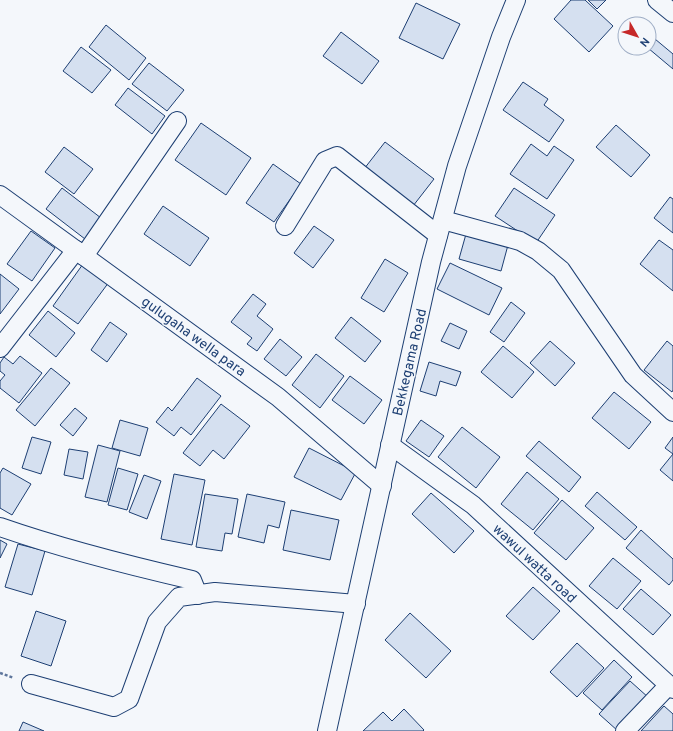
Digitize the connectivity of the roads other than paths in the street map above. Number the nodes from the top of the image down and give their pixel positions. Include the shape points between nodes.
1 (516, 0) edge
2 (657, 0) edge
3 (673, 13) edge
4 (177, 121) dead end
5 (0, 195) edge
6 (285, 226) dead end
7 (441, 227) junction
8 (80, 253) junction
9 (0, 348) edge
10 (671, 407) edge
11 (390, 445) junction
12 (382, 486) junction
13 (0, 527) edge
14 (198, 595) junction
15 (356, 604) junction
16 (31, 684) dead end
17 (671, 687) edge
18 (332, 728) edge
19 (625, 731) edge

1 - 7 street, Bekkegama Road via 457,166
2 - 3 street
4 - 8 street
5 - 8 street, gulugaha wella para
6 - 7 street via 325,161 337,156
7 - 10 street via 520,241 538,251 561,270 633,375
7 - 11 street, Bekkegama Road
8 - 9 street
8 - 12 street, gulugaha wella para via 278,397
11 - 12 street, Bekkegama Road
11 - 17 street, wawul watta road via 472,505
12 - 15 street, Bekkegama Road
13 - 14 street via 48,543 192,580
14 - 15 street via 215,592
14 - 16 street via 179,597 157,622 129,699 114,707
15 - 18 street, Bekkegama Road
17 - 19 street

